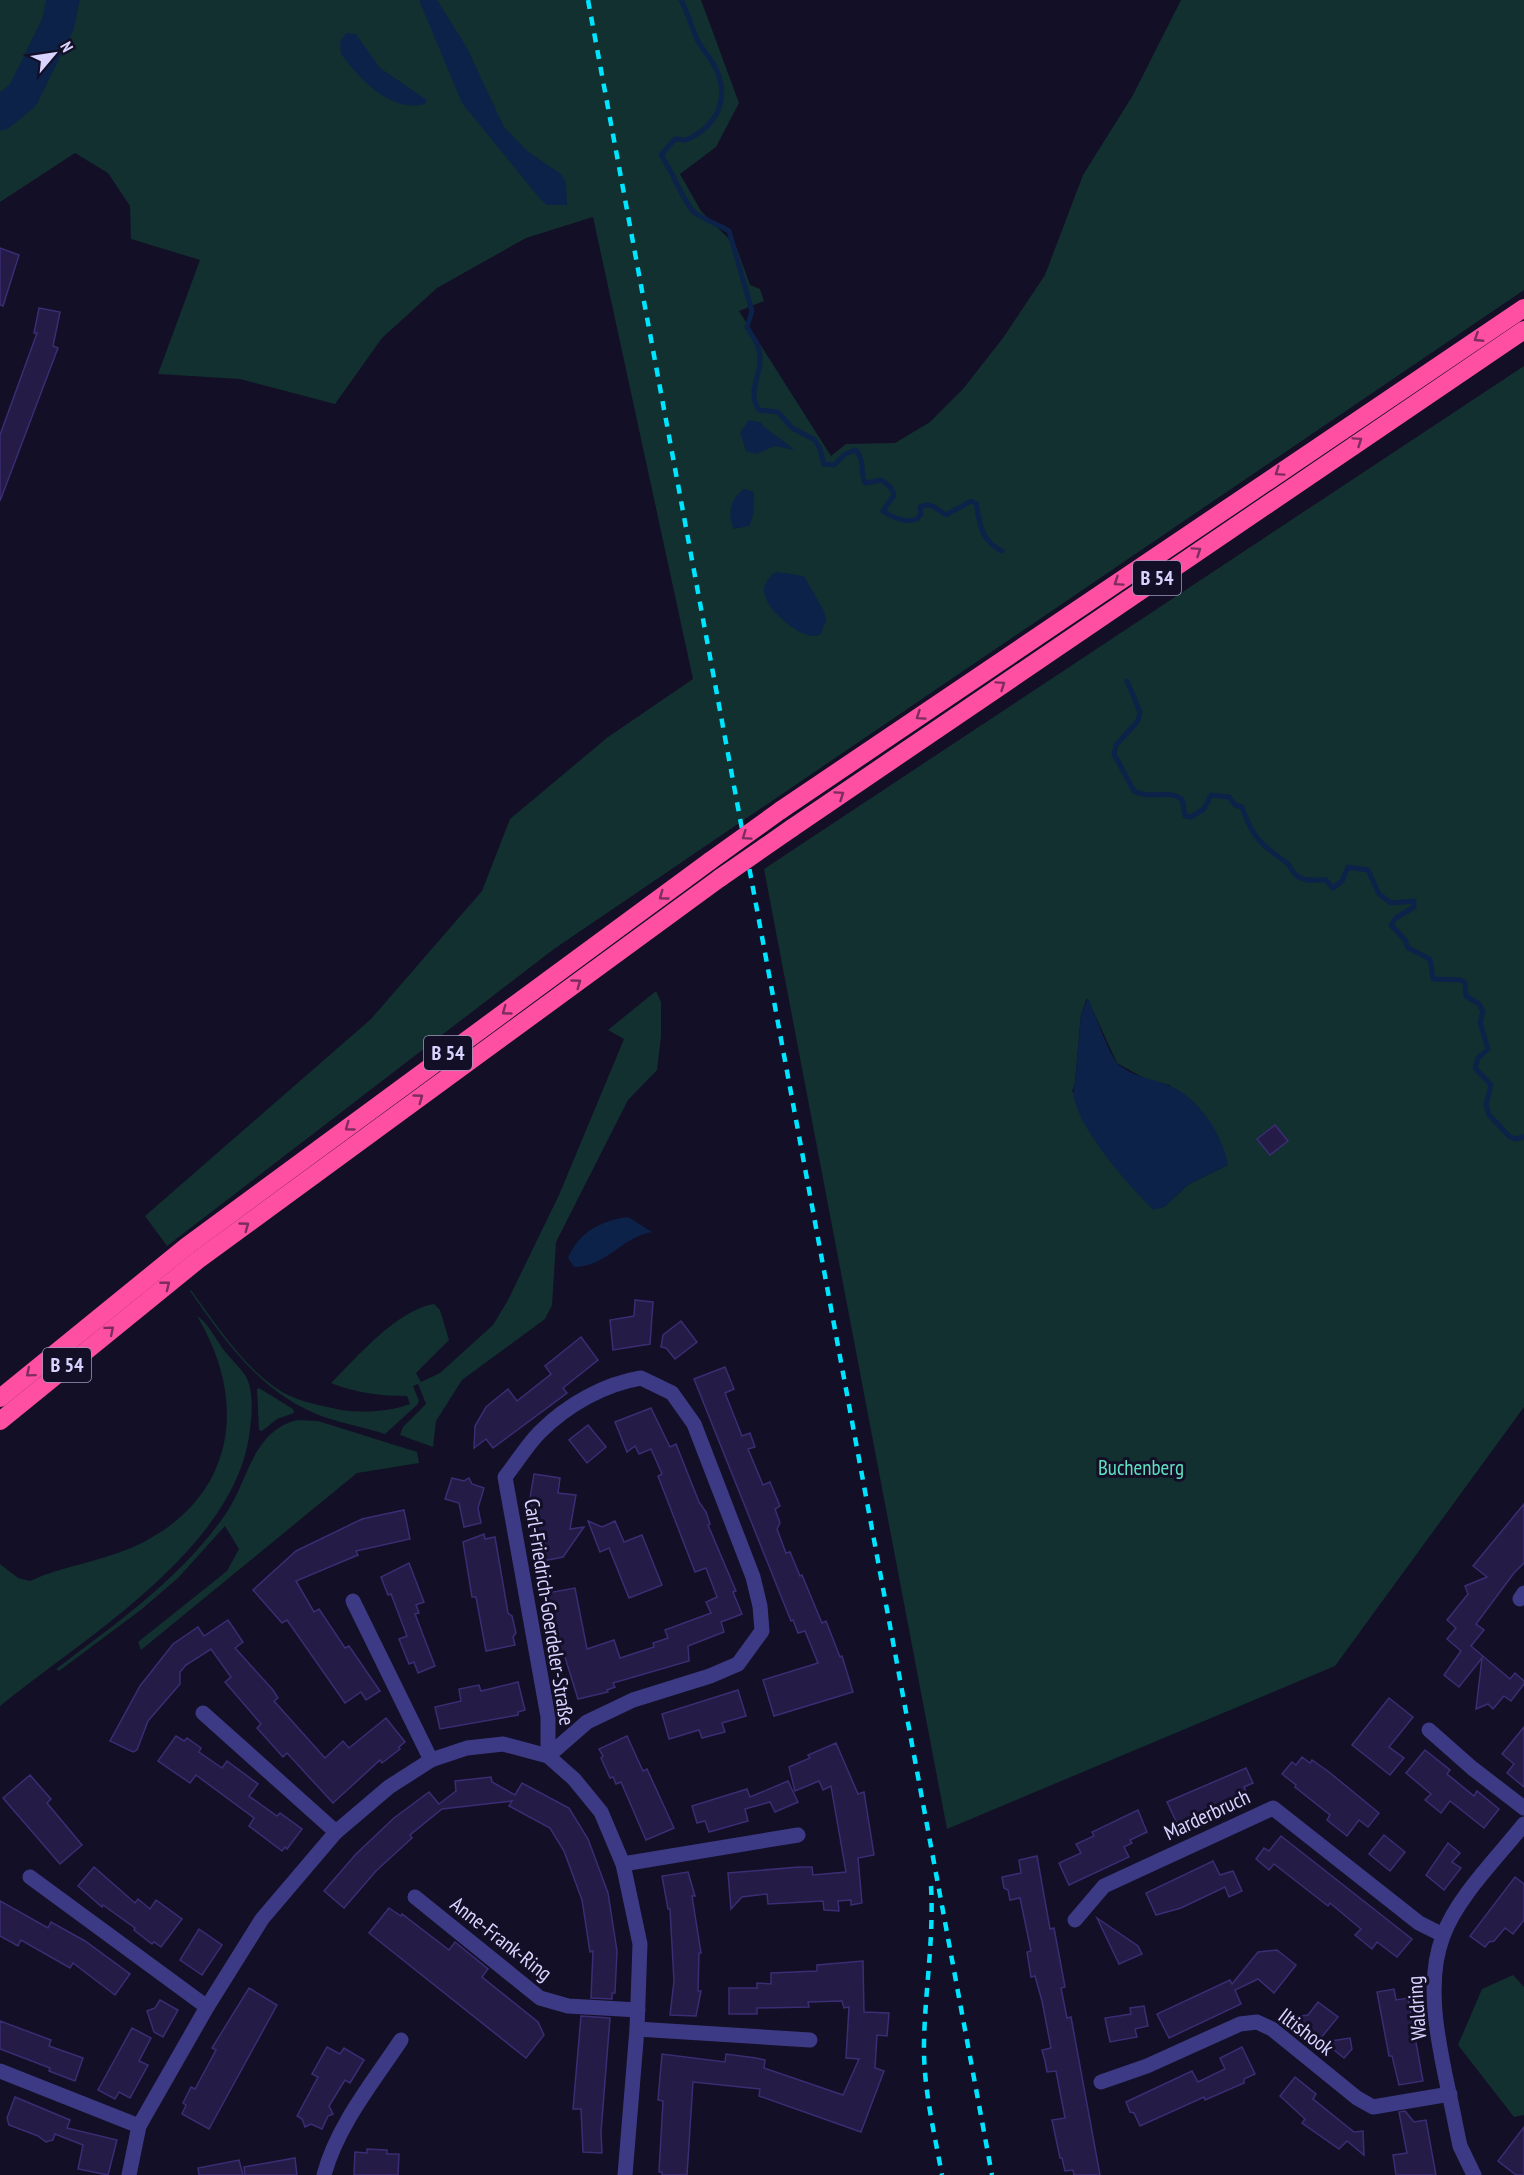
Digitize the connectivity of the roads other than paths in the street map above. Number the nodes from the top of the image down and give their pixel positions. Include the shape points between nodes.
1 (1524, 308) edge
2 (1524, 330) edge
3 (192, 1253) junction
4 (129, 1303) junction
5 (0, 1398) edge
6 (0, 1421) edge
7 (352, 1601) dead end
8 (203, 1713) dead end
9 (1430, 1730) dead end
10 (548, 1756) junction
11 (431, 1760) junction
12 (1524, 1808) edge
13 (1524, 1824) edge
14 (336, 1832) junction
15 (798, 1835) dead end
16 (623, 1864) junction
17 (30, 1877) dead end
18 (415, 1897) dead end
19 (1075, 1920) dead end
20 (1443, 1935) junction
21 (207, 2007) junction
22 (638, 2010) junction
23 (637, 2029) junction
24 (400, 2040) dead end
25 (810, 2040) dead end
26 (0, 2071) edge
27 (1101, 2082) dead end
28 (1450, 2094) junction
29 (139, 2126) junction
30 (129, 2175) edge
31 (324, 2175) edge
32 (625, 2175) edge
33 (1474, 2175) edge

1 -> 3 highway, B 54, bridge via 781,810
3 -> 2 highway, B 54, bridge via 792,828
3 - 4 highway, B 54
4 -> 5 highway, B 54
6 -> 4 highway, B 54
7 - 11 street
8 - 14 street
9 - 12 street
10 - 10 street, Carl-Friedrich-Goerdeler-Straße via 548,1717 505,1477 540,1432 586,1398 616,1382 641,1378 672,1393 694,1424 753,1577 762,1631 738,1664 633,1700 587,1722
10 - 11 street via 502,1744 467,1748
10 - 16 street via 574,1779 601,1812
11 - 14 street via 389,1787
13 - 20 street, Waldring via 1458,1907
14 - 21 street via 262,1919
15 - 16 street
16 - 22 street via 640,1944
17 - 21 street
18 - 22 street, Anne-Frank-Ring via 540,1998 568,2006
19 - 20 street, Marderbruch via 1104,1886 1273,1808 1419,1923
20 - 28 street, Waldring via 1434,1969 1434,2007
21 - 29 street
22 - 23 street
23 - 25 street
23 - 32 street
24 - 31 street via 354,2110
26 - 29 street
27 - 28 street, Iltishook via 1148,2066 1240,2024 1257,2022 1272,2028 1373,2107
28 - 33 street, Waldring via 1460,2146
29 - 30 street

